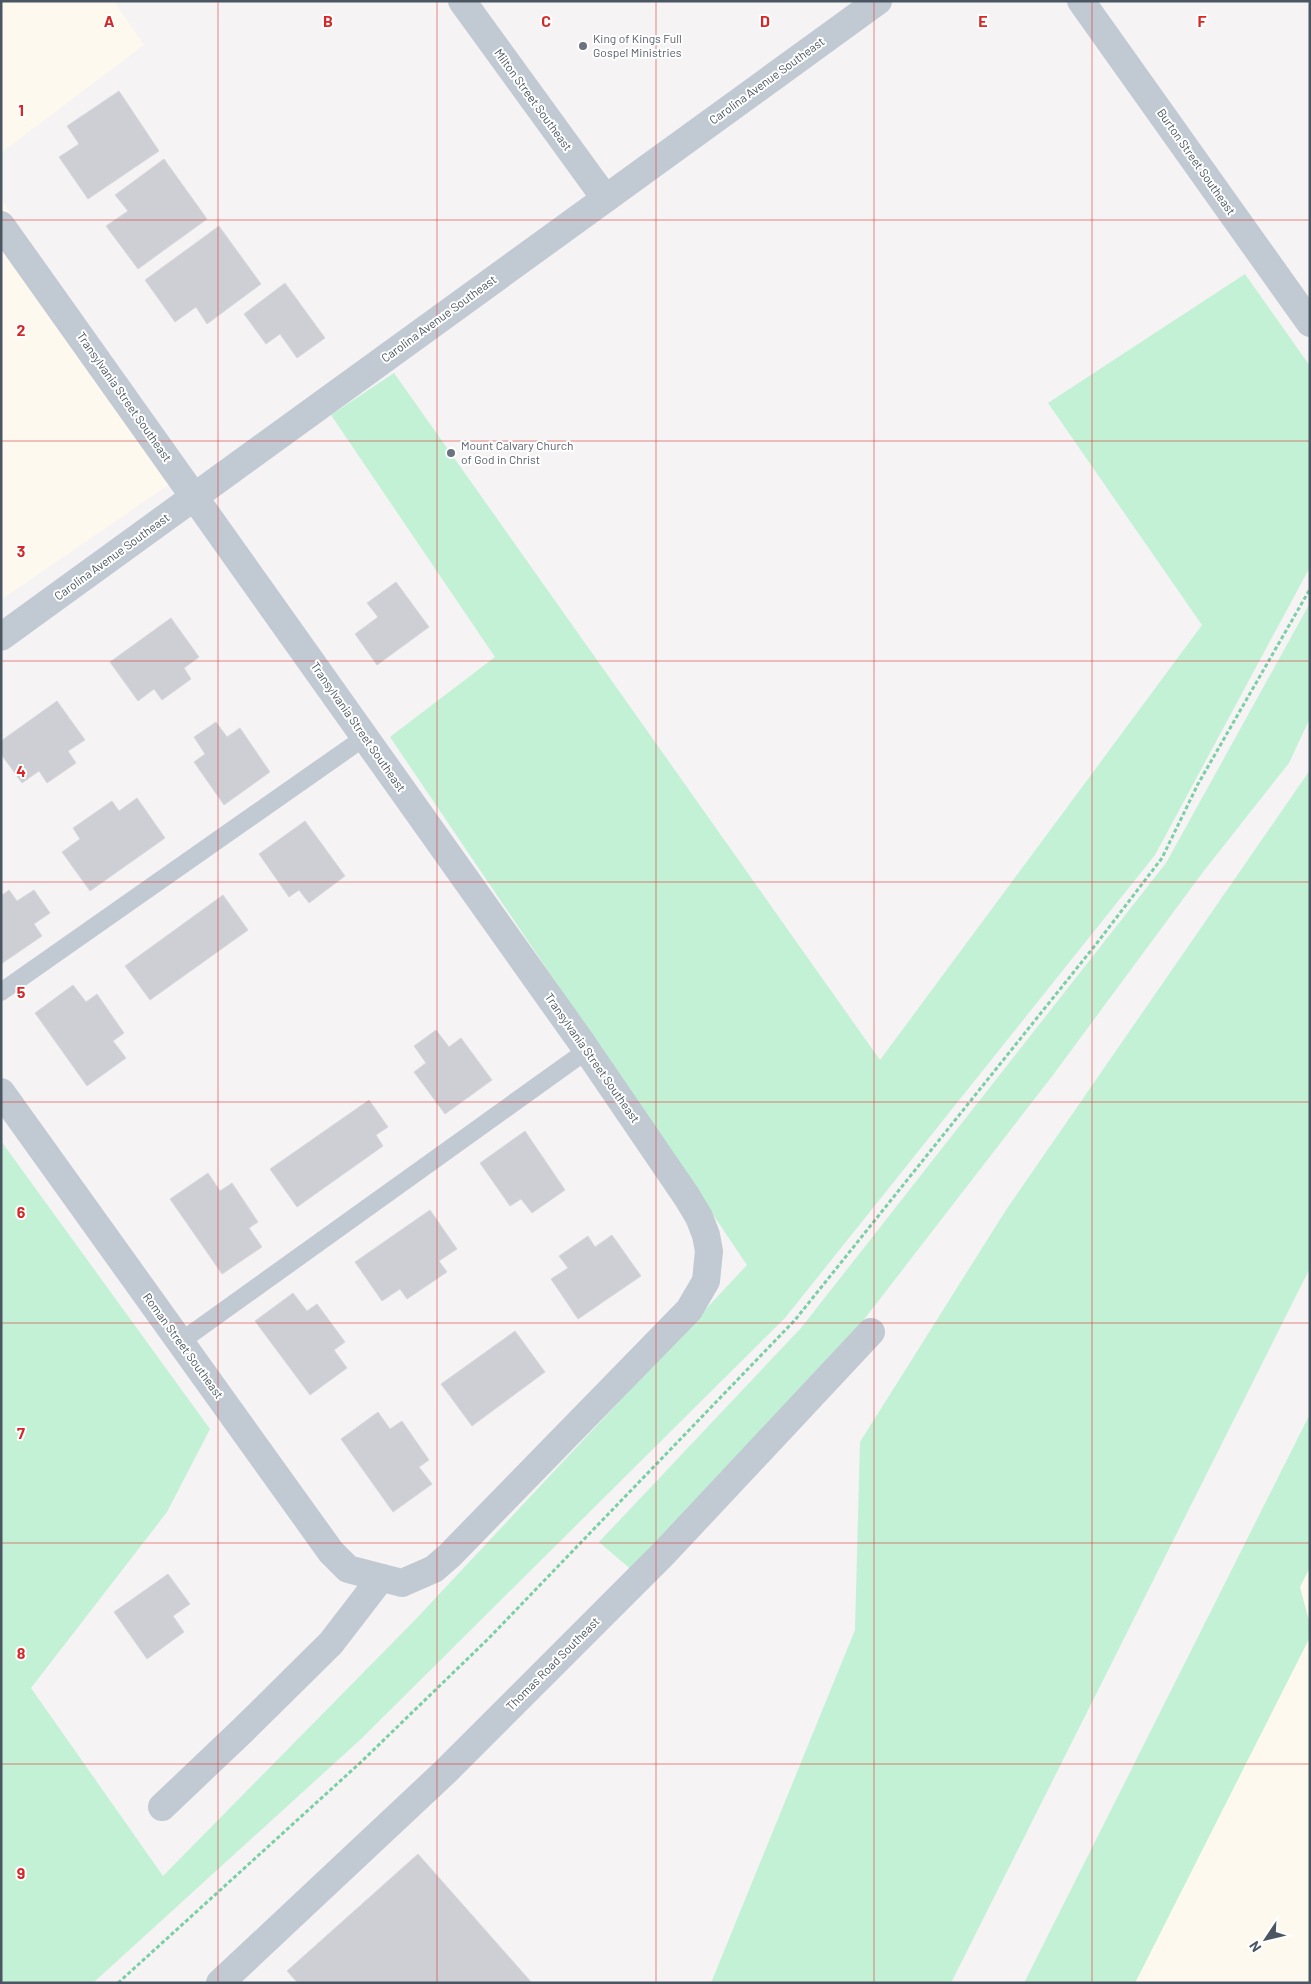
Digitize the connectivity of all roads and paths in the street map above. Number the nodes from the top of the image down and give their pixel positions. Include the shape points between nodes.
1 (462, 1) edge
2 (878, 1) edge
3 (1081, 1) edge
4 (604, 198) junction
5 (1, 225) edge
6 (1310, 323) edge
7 (195, 497) junction
8 (1310, 589) edge
9 (1, 637) edge
10 (365, 737) junction
11 (1, 992) edge
12 (586, 1051) junction
13 (1, 1092) edge
14 (871, 1332) dead end
15 (180, 1342) junction
16 (381, 1578) junction
17 (162, 1807) dead end
18 (118, 1983) edge
19 (220, 1983) edge

1 - 4 street, Milton Street Southeast
2 - 4 street, Carolina Avenue Southeast
3 - 6 street, Burton Street Southeast
4 - 7 street, Carolina Avenue Southeast
5 - 7 street, Transylvania Street Southeast
7 - 9 street, Carolina Avenue Southeast
7 - 10 street, Transylvania Street Southeast
8 - 18 path via 1198,784 1162,858 795,1320 474,1652 360,1763
10 - 11 lane
10 - 12 street, Transylvania Street Southeast
12 - 15 lane
12 - 16 street, Transylvania Street Southeast via 699,1217 709,1251 706,1281 689,1310 450,1555 434,1569 402,1584
13 - 15 street, Roman Street Southeast
14 - 19 street, Thomas Road Southeast via 665,1552 446,1771
15 - 16 street, Roman Street Southeast via 331,1552 348,1569
16 - 17 street via 331,1643

